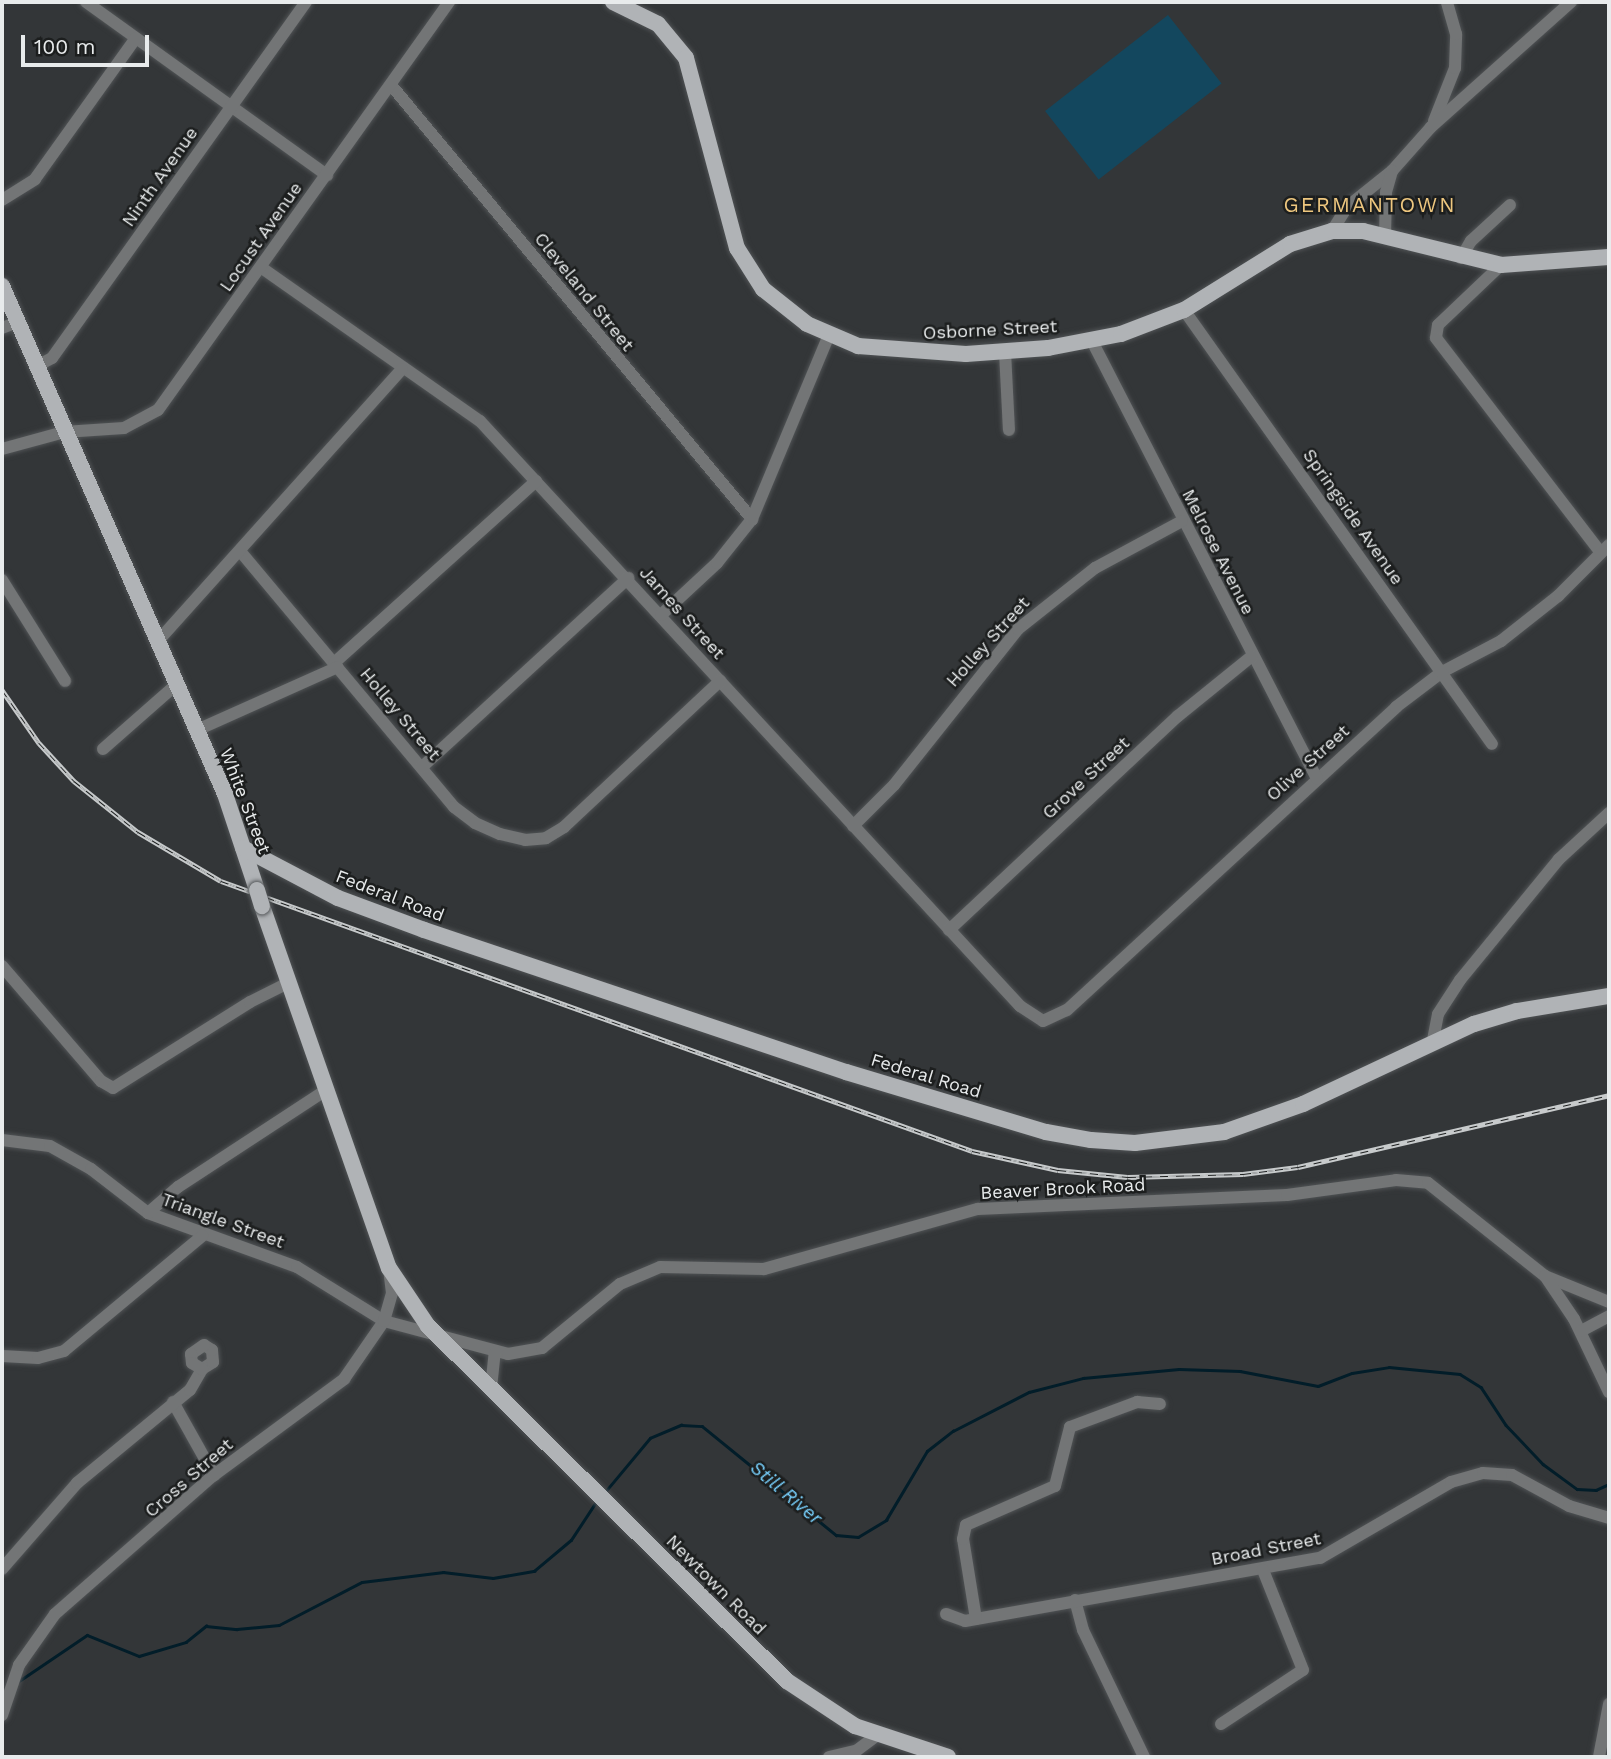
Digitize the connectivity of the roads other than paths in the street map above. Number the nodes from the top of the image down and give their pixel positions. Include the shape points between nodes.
1 (86, 2) edge
2 (306, 2) edge
3 (449, 2) edge
4 (613, 2) edge
5 (1447, 2) edge
6 (1571, 2) edge
7 (136, 38) junction
8 (391, 85) junction
9 (231, 106) junction
10 (1431, 127) junction
11 (1392, 171) junction
12 (327, 175) junction
13 (2, 200) edge
14 (1510, 205) dead end
15 (1332, 231) junction
16 (1385, 237) junction
17 (1461, 257) junction
18 (1609, 257) edge
19 (1501, 265) junction
20 (262, 268) junction
21 (2, 286) edge
22 (1184, 310) junction
23 (18, 322) junction
24 (2, 328) edge
25 (829, 335) junction
26 (1092, 341) junction
27 (1004, 352) junction
28 (37, 366) junction
29 (402, 369) junction
30 (1009, 430) dead end
31 (64, 432) junction
32 (2, 449) edge
33 (536, 481) junction
34 (752, 519) junction
35 (1182, 521) junction
36 (1605, 549) edge
37 (240, 551) junction
38 (628, 578) junction
39 (2, 580) edge
40 (661, 615) junction
41 (158, 641) junction
42 (1252, 656) junction
43 (336, 665) junction
44 (1442, 673) junction
45 (65, 681) dead end
46 (720, 681) junction
47 (177, 684) junction
48 (197, 730) junction
49 (1492, 744) dead end
50 (103, 749) dead end
51 (422, 766) junction
52 (1317, 778) junction
53 (1609, 813) edge
54 (853, 826) junction
55 (243, 848) junction
56 (948, 930) junction
57 (2, 966) edge
58 (290, 982) junction
59 (1609, 996) edge
60 (1043, 1021) joint
61 (1433, 1040) junction
62 (326, 1090) junction
63 (2, 1140) edge
64 (148, 1213) junction
65 (202, 1236) junction
66 (389, 1268) junction
67 (1545, 1276) junction
68 (1609, 1303) edge
69 (1609, 1316) edge
70 (384, 1321) junction
71 (1581, 1331) junction
72 (435, 1333) junction
73 (495, 1351) junction
74 (2, 1356) edge
75 (202, 1369) dead end
76 (491, 1388) junction
77 (1609, 1392) edge
78 (173, 1402) junction
79 (1160, 1404) dead end
80 (215, 1475) junction
81 (1609, 1518) edge
82 (2, 1569) edge
83 (1263, 1570) junction
84 (1075, 1600) junction
85 (946, 1614) dead end
86 (976, 1619) junction
87 (1609, 1704) edge
88 (2, 1715) edge
89 (1221, 1724) dead end
90 (877, 1735) junction
91 (829, 1757) edge
92 (948, 1757) edge
93 (1144, 1757) edge
94 (1599, 1757) edge

1 - 7 street
2 - 9 street, Ninth Avenue
3 - 8 street, Locust Avenue
4 - 25 main road, Osborne Street via 658,24 686,58 729,222 750,271 786,310
5 - 10 street via 1456,34 1455,68
6 - 10 street
7 - 9 street
7 - 13 street via 35,179
8 - 12 street, Locust Avenue
8 - 34 street, Cleveland Street
9 - 12 street
9 - 28 street, Ninth Avenue via 52,358
10 - 11 street
11 - 15 street via 1347,207
11 - 16 street via 1386,192
12 - 20 street, Locust Avenue
14 - 17 street via 1471,241
15 - 16 main road
15 - 22 main road, Osborne Street via 1300,240
16 - 17 main road
17 - 19 main road
18 - 19 main road
19 - 36 street via 1438,325 1436,338
20 - 29 street, James Street
20 - 31 street, Locust Avenue via 151,416 124,428
21 - 23 main road, White Street
22 - 26 main road, Osborne Street
22 - 44 street, Springside Avenue
23 - 24 street
23 - 28 main road, White Street
25 - 27 main road, Osborne Street via 890,351
25 - 34 street
26 - 27 main road, Osborne Street
26 - 35 street, Melrose Avenue
27 - 30 street
28 - 31 main road, White Street
29 - 33 street, James Street via 480,421
29 - 37 street
31 - 32 street, Locust Avenue
31 - 41 main road, White Street
33 - 38 street, James Street
33 - 43 street
34 - 40 street via 717,563
35 - 42 street, Melrose Avenue
35 - 54 street, Holley Street via 1095,568 1018,629 894,785
36 - 44 street, Olive Street via 1558,596 1501,641
37 - 41 street
37 - 43 street, Holley Street
38 - 40 street, James Street
38 - 51 street
39 - 45 street
40 - 46 street, James Street
41 - 47 main road, White Street
42 - 52 street, Melrose Avenue
42 - 56 street, Grove Street via 1178,716
43 - 48 street
43 - 51 street, Holley Street
44 - 49 street, Springside Avenue
44 - 52 street, Olive Street
46 - 51 street, Holley Street via 564,827 546,838 525,840 475,823 454,807
46 - 54 street, James Street
47 - 48 main road, White Street
47 - 50 street
48 - 55 main road, White Street
52 - 60 street, Olive Street via 1067,1010
53 - 61 street via 1559,859 1460,980 1438,1014
54 - 56 street, James Street
55 - 58 main road, White Street
55 - 61 main road, Federal Road via 338,898 424,930 846,1072 1046,1132 1091,1140 1135,1143 1223,1132 1303,1104
56 - 60 street, James Street via 1020,1006
57 - 58 street via 113,1088
58 - 62 main road, White Street
59 - 61 main road, Federal Road via 1517,1011
62 - 64 street via 178,1187
62 - 66 main road, White Street
63 - 64 street, Triangle Street via 50,1146 92,1169
64 - 65 street, Triangle Street
65 - 70 street, Triangle Street via 297,1267
65 - 74 street via 64,1350 38,1357
66 - 70 street, Cross Street via 392,1293
66 - 72 main road, White Street
67 - 68 street, Beaver Brook Road
67 - 71 street
67 - 73 street, Beaver Brook Road via 1445,1195 1413,1180 1287,1195 1010,1206 935,1218 764,1269 660,1268 620,1284 542,1348 526,1353
69 - 71 street
70 - 72 street, Triangle Street
70 - 80 street, Cross Street via 344,1379
71 - 77 street
72 - 73 street, Beaver Brook Road
72 - 76 main road, Newtown Road
73 - 76 street
75 - 78 street via 190,1390
76 - 90 main road, Newtown Road via 787,1681 821,1706
78 - 80 street
78 - 82 street via 77,1483
79 - 86 street via 1137,1402 1070,1427 1055,1486 966,1525 963,1539
80 - 88 street, Cross Street via 55,1614 19,1665
81 - 83 street, Broad Street via 1569,1506 1512,1475 1483,1473 1451,1482 1334,1553
83 - 84 street, Broad Street
83 - 89 street via 1304,1665 1301,1675
84 - 86 street, Broad Street
84 - 93 street via 1083,1630
85 - 86 street, Broad Street via 965,1621
87 - 94 street
90 - 91 street via 856,1751
90 - 92 main road, Newtown Road

